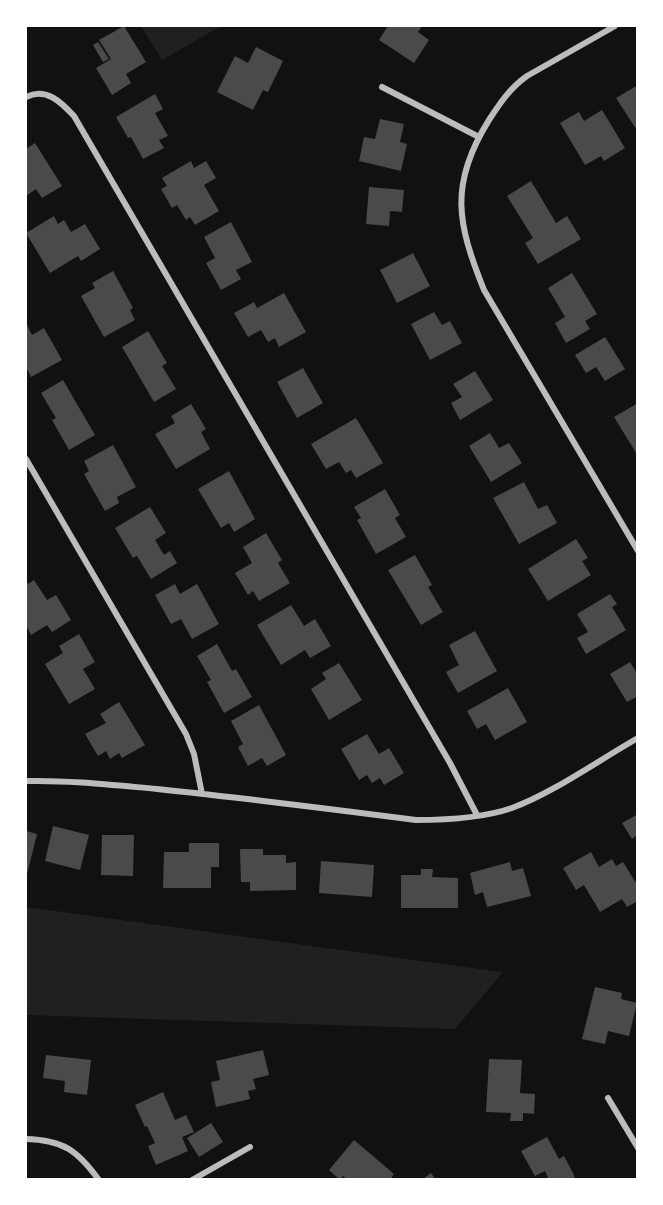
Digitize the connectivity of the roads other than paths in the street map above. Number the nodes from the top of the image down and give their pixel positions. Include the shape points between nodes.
1 (615, 26) edge
2 (382, 87) dead end
3 (26, 97) edge
4 (479, 136) junction
5 (26, 459) edge
6 (638, 551) edge
7 (638, 738) edge
8 (26, 781) edge
9 (202, 794) junction
10 (477, 815) junction
11 (608, 1098) dead end
12 (26, 1139) edge
13 (250, 1147) dead end
14 (638, 1148) edge
15 (99, 1179) edge
16 (192, 1179) edge

1 - 4 street via 514,86
2 - 4 street
3 - 10 street via 48,95 74,116
4 - 6 street via 464,174 462,223 467,248 484,290
5 - 9 street via 186,734
7 - 10 street via 533,799
8 - 9 street via 55,780
9 - 10 street via 416,820
11 - 14 street
12 - 15 street via 68,1147
13 - 16 street

